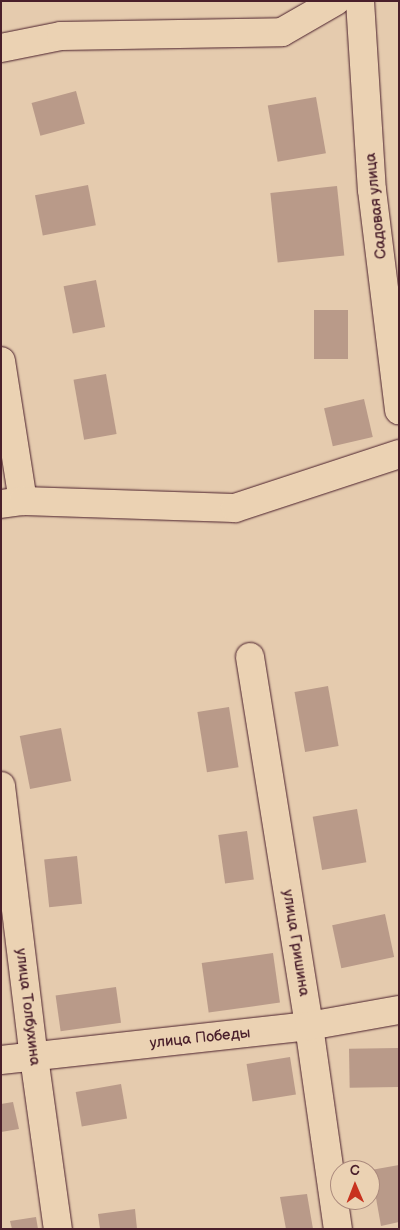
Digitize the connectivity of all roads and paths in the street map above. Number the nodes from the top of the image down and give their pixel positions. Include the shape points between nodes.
1 (336, 1) edge
2 (360, 1) edge
3 (1, 48) edge
4 (1, 361) edge
5 (399, 410) edge
6 (399, 454) edge
7 (12, 503) edge
8 (250, 657) dead end
9 (1, 786) edge
10 (399, 1010) edge
11 (310, 1026) junction
12 (34, 1057) junction
13 (1, 1060) edge
14 (58, 1229) edge
15 (338, 1229) edge

1 - 3 street via 282,32 61,36
2 - 5 street, Садовая улица via 372,190
4 - 7 street
6 - 7 street via 235,508
8 - 11 street, улица Гришина
9 - 12 street, улица Толбухина
10 - 11 street, улица Победы
11 - 12 street, улица Победы
11 - 15 street, улица Гришина
12 - 13 street, улица Победы
12 - 14 street, улица Толбухина

